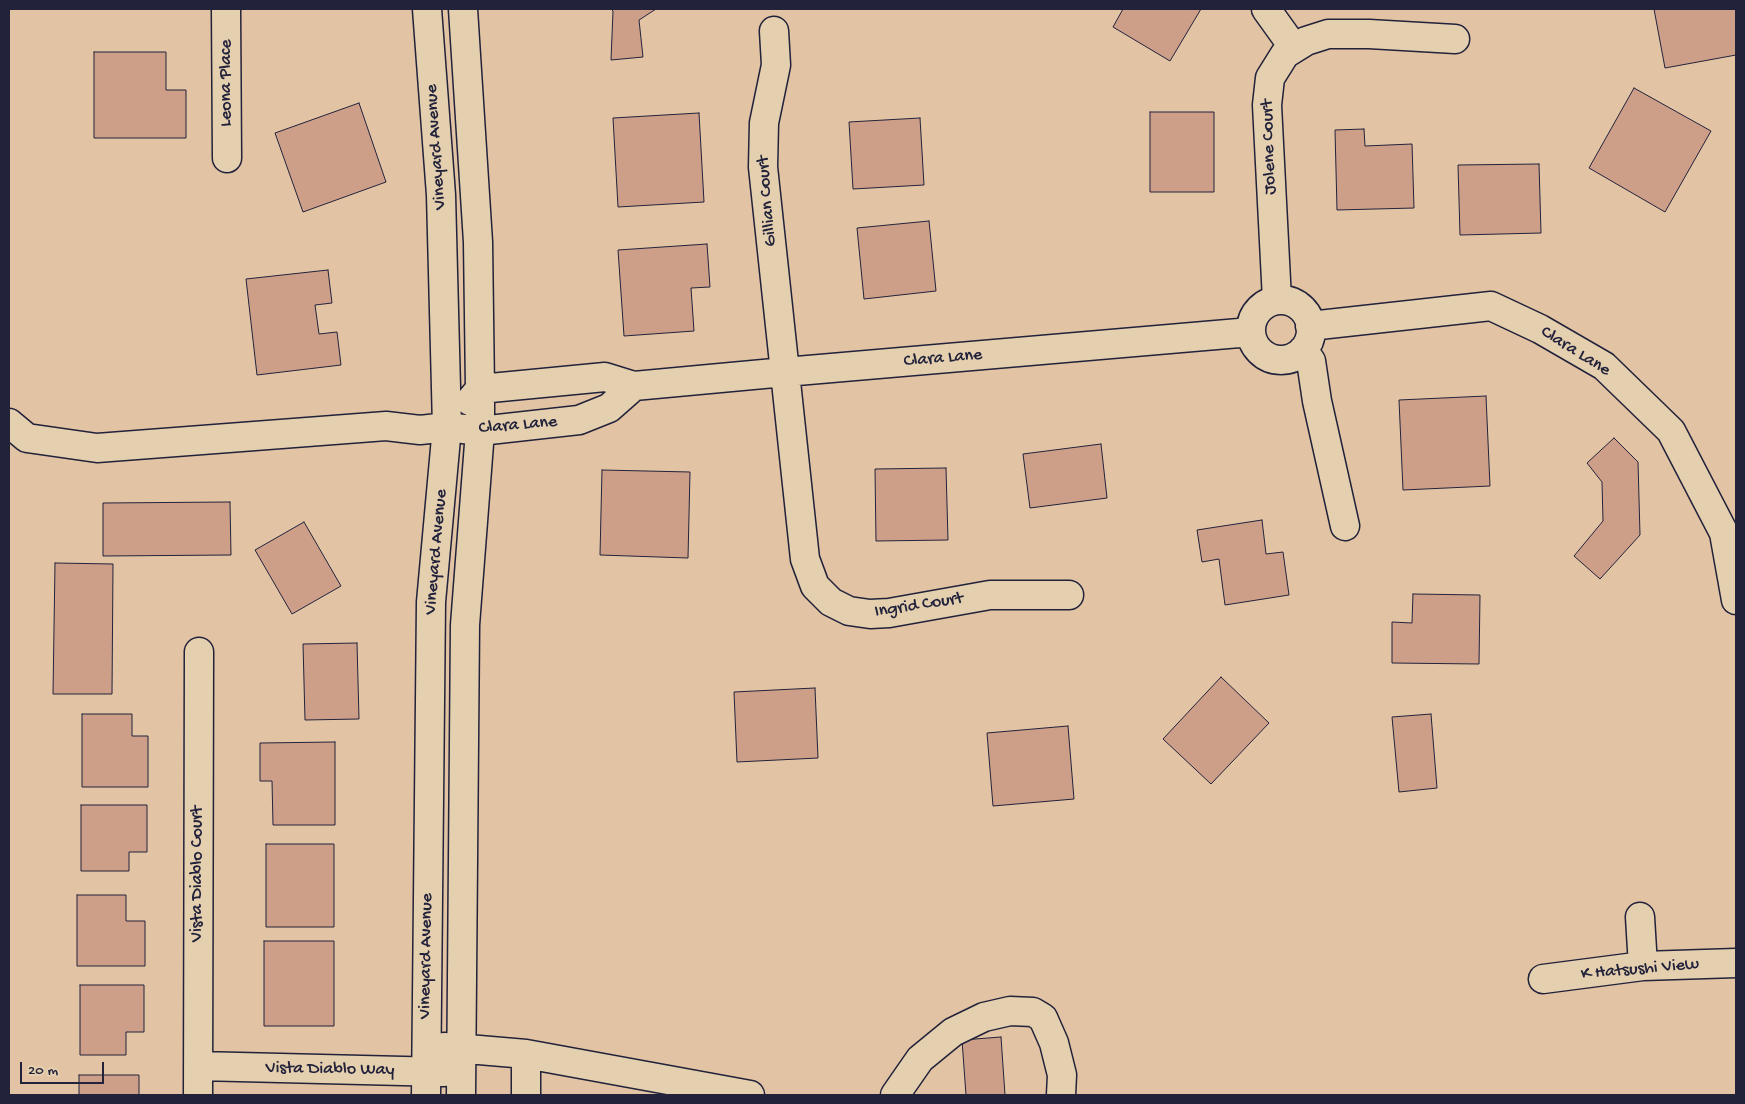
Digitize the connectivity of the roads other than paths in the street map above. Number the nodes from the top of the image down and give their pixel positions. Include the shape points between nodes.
1 (226, 9) edge
2 (427, 9) edge
3 (463, 9) edge
4 (1266, 9) edge
5 (774, 31) dead end
6 (1455, 39) dead end
7 (1294, 48) junction
8 (227, 158) dead end
9 (1277, 300) junction
10 (1251, 332) junction
11 (1307, 338) junction
12 (785, 372) junction
13 (634, 386) junction
14 (480, 389) junction
15 (9, 423) edge
16 (447, 427) junction
17 (480, 431) junction
18 (1345, 526) dead end
19 (1069, 595) dead end
20 (1736, 600) edge
21 (199, 652) dead end
22 (1640, 917) dead end
23 (1736, 963) edge
24 (1643, 966) junction
25 (1543, 979) dead end
26 (526, 1054) junction
27 (198, 1066) junction
28 (426, 1071) edge
29 (461, 1072) edge
30 (198, 1095) edge
31 (526, 1095) edge
32 (750, 1095) edge
33 (895, 1095) edge
34 (1061, 1095) edge

1 - 8 street, Leona Place
2 - 16 street, Vineyard Avenue via 441,195
3 - 14 street, Vineyard Avenue via 478,242
4 - 7 street
5 - 12 street, Gillian Court via 776,66 764,124 763,167
6 - 7 street, Jolene Court via 1328,34
7 - 9 street, Jolene Court via 1285,54 1270,78 1267,105
9 - 10 street via 1258,310
9 - 11 street via 1297,305 1305,312
10 - 11 street via 1256,347 1272,359 1295,357
10 - 12 street, Clara Lane
11 - 18 street via 1317,401
11 - 20 street, Clara Lane via 1491,306 1540,329 1604,366 1671,431 1724,533
12 - 13 street, Clara Lane
12 - 19 street, Ingrid Court via 805,558 815,586 831,602 850,611 870,614 990,595
13 - 14 street, Clara Lane via 605,377
13 - 17 street, Clara Lane via 609,408 579,420
14 - 16 street, Clara Lane
14 - 17 street, Vineyard Avenue
15 - 16 street via 27,438 97,448 386,426 420,430
16 - 17 street, Clara Lane
16 - 28 street, Vineyard Avenue via 431,602
17 - 29 street, Vineyard Avenue via 465,625
21 - 27 street, Vista Diablo Court
22 - 24 street
23 - 24 street, K Hatsushi View
24 - 25 street, K Hatsushi View
26 - 29 street, Vista Diablo Way
26 - 31 street
26 - 32 street, Vista Diablo Way
27 - 28 street, Vista Diablo Way
27 - 30 street, Vista Diablo Court
28 - 29 street, Vista Diablo Way
33 - 34 street via 920,1059 953,1032 984,1017 1010,1011 1033,1012 1043,1018 1054,1043 1062,1075

